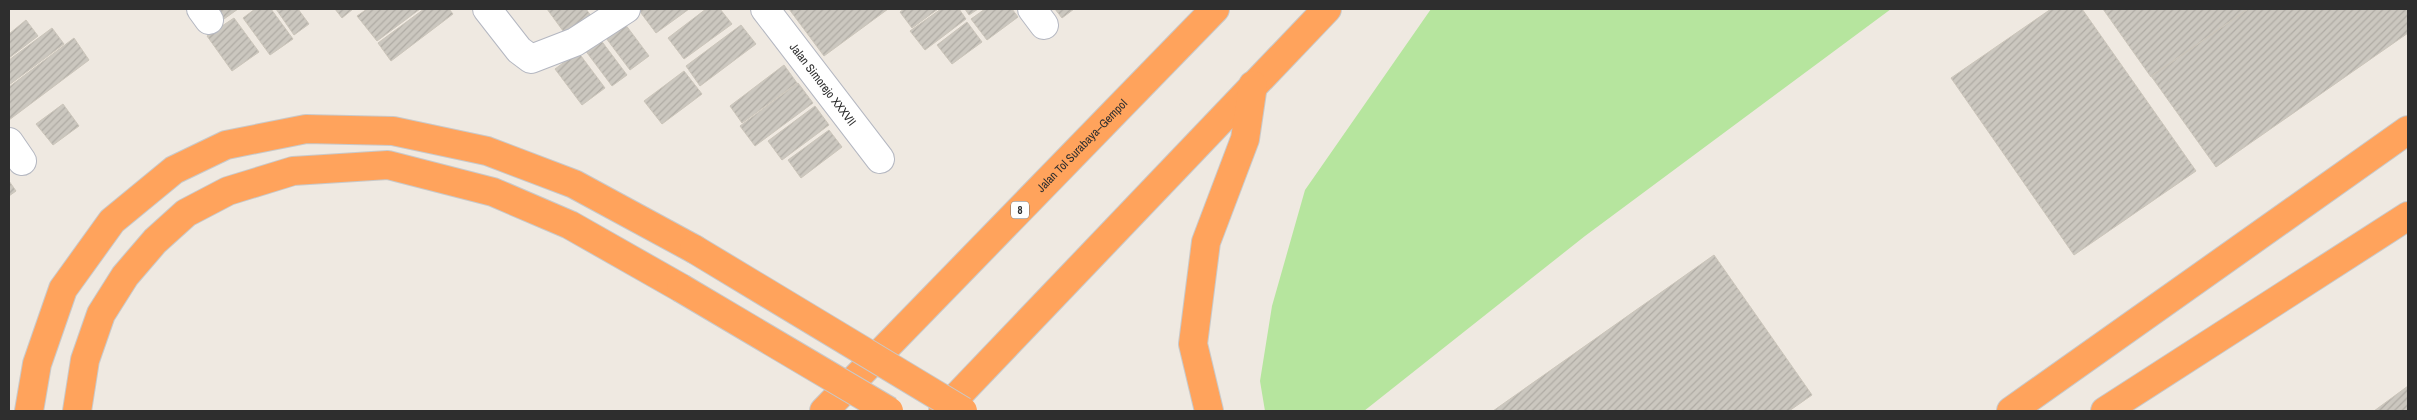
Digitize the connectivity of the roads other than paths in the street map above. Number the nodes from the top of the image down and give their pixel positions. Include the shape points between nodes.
1 (487, 9) edge
2 (626, 9) edge
3 (766, 9) edge
4 (1215, 9) edge
5 (1327, 9) edge
6 (1253, 85) junction
7 (2408, 130) edge
8 (880, 159) dead end
9 (2408, 216) edge
10 (29, 411) edge
11 (77, 411) edge
12 (824, 411) edge
13 (888, 411) edge
14 (943, 411) edge
15 (963, 411) edge
16 (1209, 411) edge
17 (2011, 411) edge
18 (2105, 411) edge

1 - 2 street via 519,50 531,59 575,42
3 - 8 street, Jalan Simorejo XXXVII
4 - 12 highway, Jalan Tol Surabaya–Gempol / 8
5 - 6 highway
6 - 14 highway
6 - 16 highway via 1245,139 1206,242 1193,344
7 - 17 highway
9 - 18 highway
10 - 15 highway, bridge via 37,364 63,289 112,221 174,170 226,145 306,129 383,131 487,151 574,184 694,249
11 - 13 highway, bridge via 85,360 101,314 125,276 155,241 186,213 228,191 293,171 388,165 493,192 570,225

